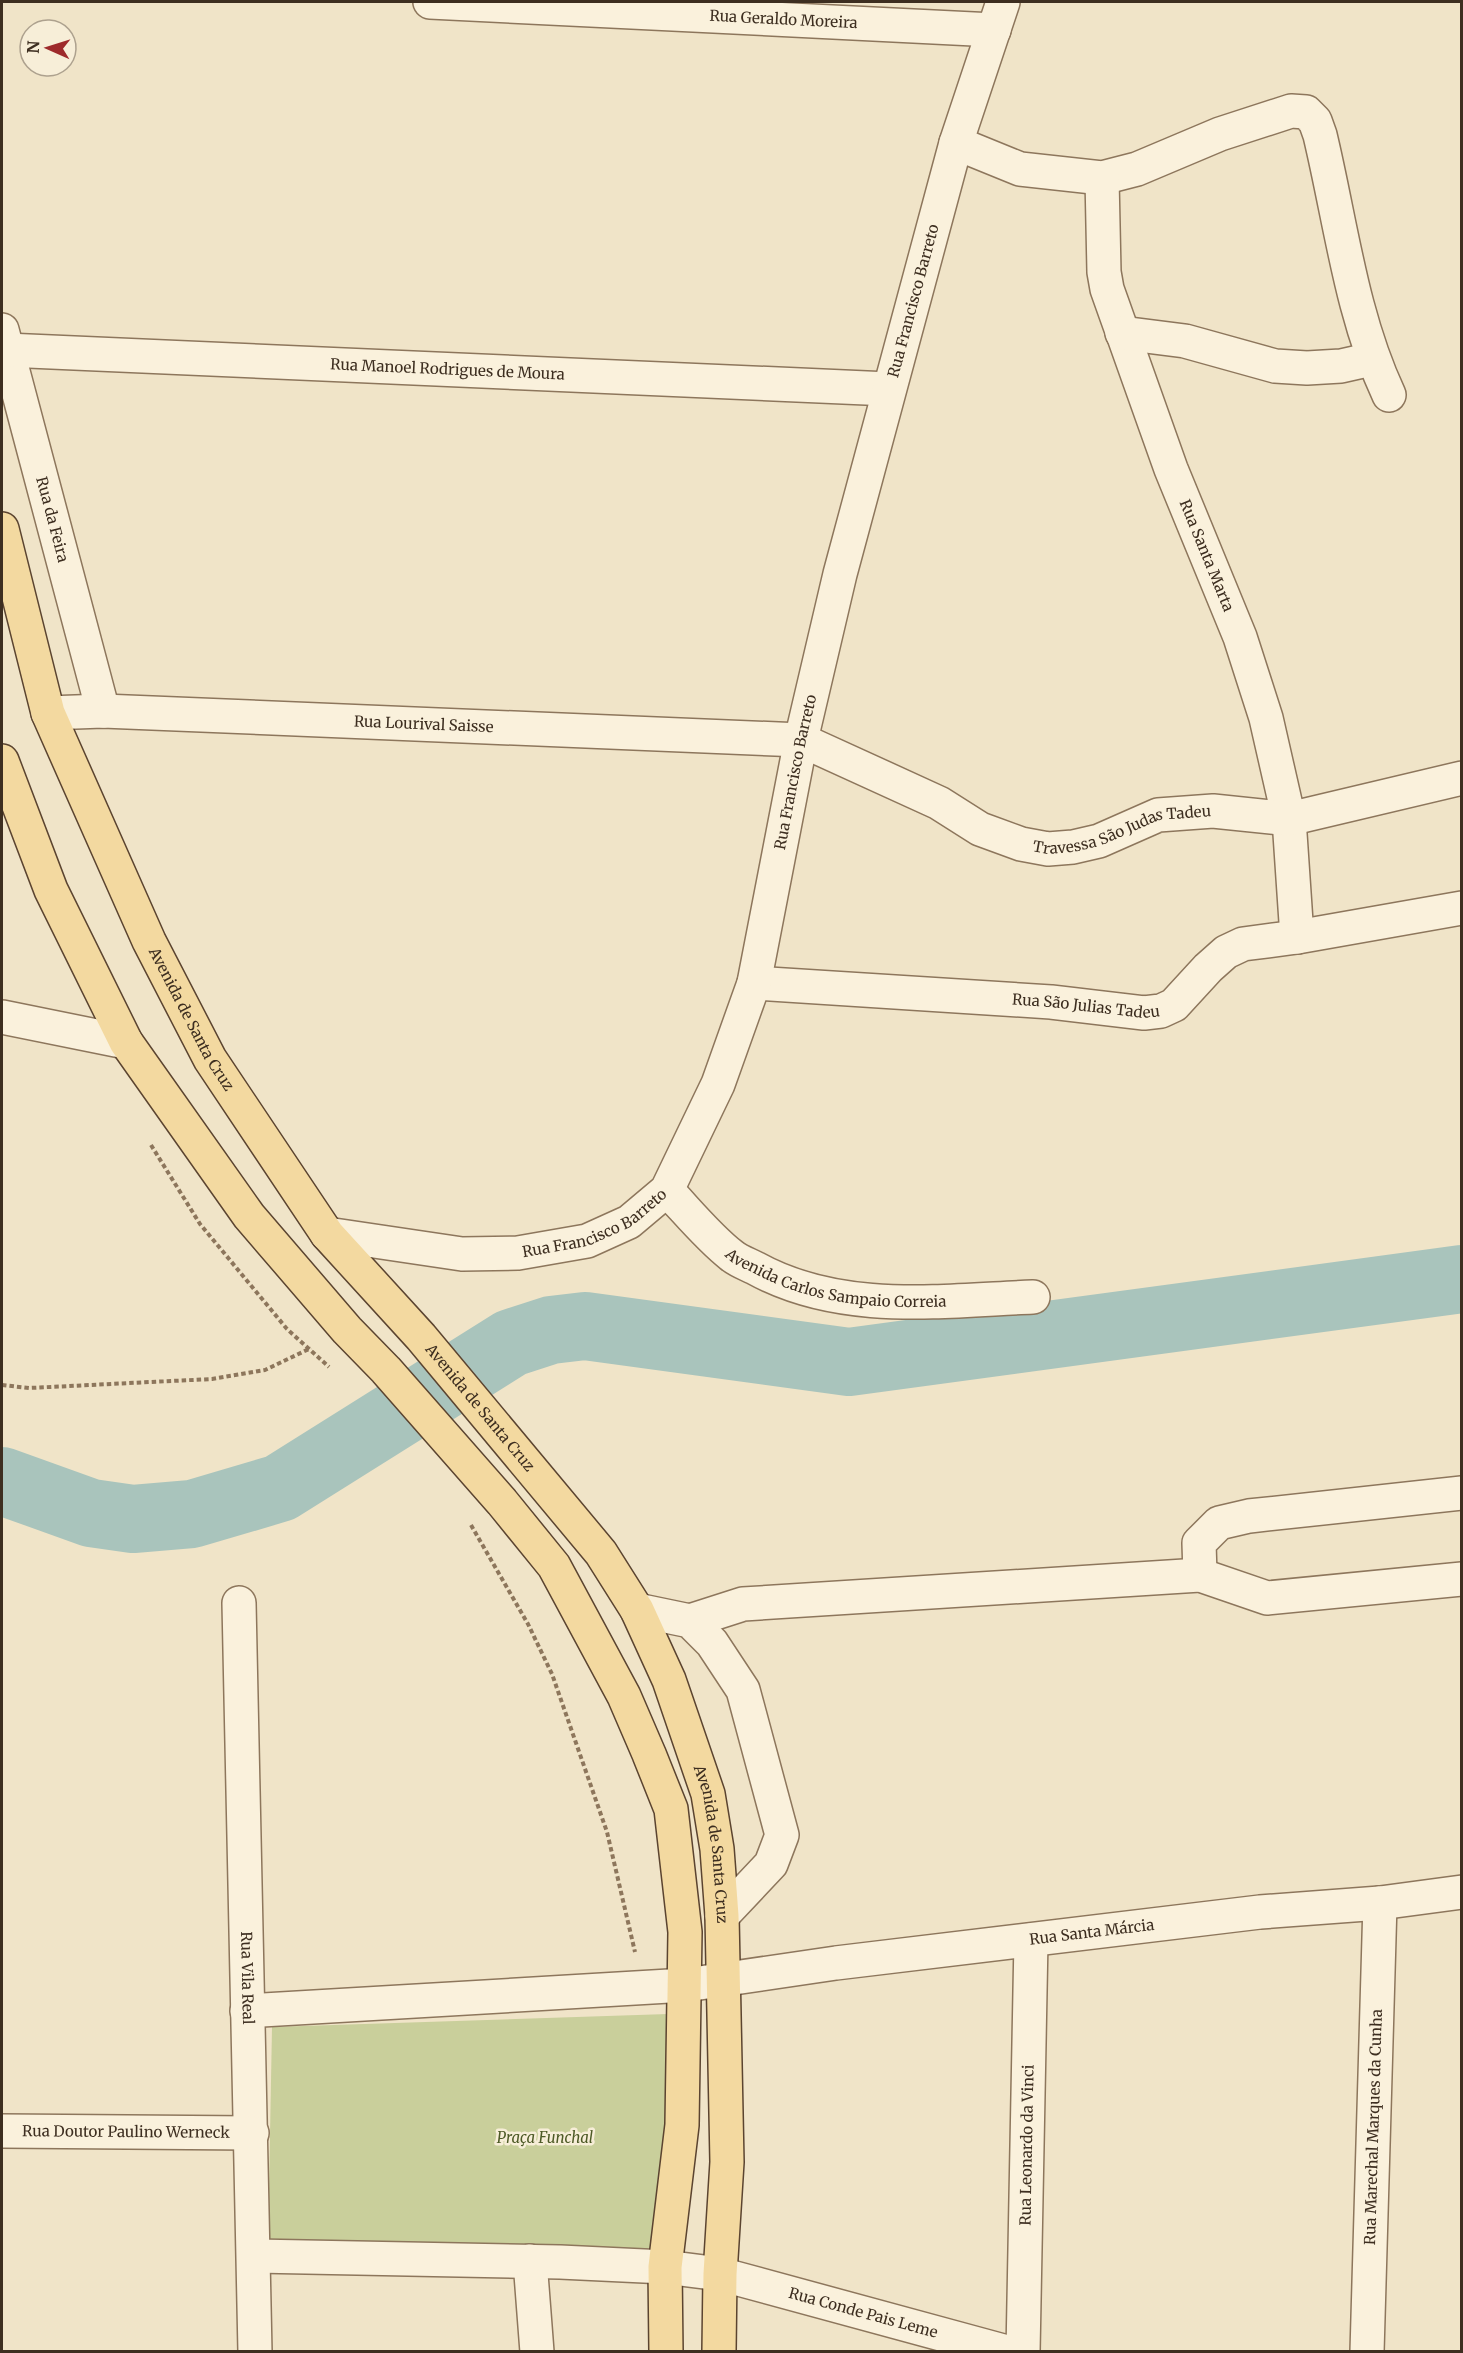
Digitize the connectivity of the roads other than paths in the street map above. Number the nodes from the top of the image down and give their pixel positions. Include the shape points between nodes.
1 (430, 2) edge
2 (999, 16) edge
3 (956, 142) junction
4 (1102, 178) junction
5 (1122, 333) junction
6 (4, 340) edge
7 (1372, 359) junction
8 (889, 389) junction
9 (1389, 395) dead end
10 (2, 529) edge
11 (103, 711) junction
12 (48, 713) junction
13 (801, 740) junction
14 (2, 761) edge
15 (1461, 778) edge
16 (1289, 819) junction
17 (1461, 908) edge
18 (1298, 937) junction
19 (754, 983) junction
20 (2, 1017) edge
21 (126, 1042) junction
22 (667, 1190) junction
23 (327, 1234) junction
24 (1034, 1297) dead end
25 (1461, 1493) edge
26 (1200, 1575) junction
27 (1461, 1579) edge
28 (239, 1603) dead end
29 (637, 1610) junction
30 (690, 1621) junction
31 (1461, 1892) edge
32 (1380, 1903) junction
33 (722, 1916) junction
34 (1031, 1940) junction
35 (724, 1981) junction
36 (686, 1985) junction
37 (247, 2011) junction
38 (2, 2131) edge
39 (252, 2133) junction
40 (255, 2256) junction
41 (530, 2261) junction
42 (665, 2267) junction
43 (720, 2274) junction
44 (255, 2352) edge
45 (537, 2352) edge
46 (666, 2352) edge
47 (719, 2352) edge
48 (1007, 2352) edge
49 (1023, 2352) edge
50 (1367, 2352) edge

1 - 2 street, Rua Geraldo Moreira
2 - 3 street, Rua Francisco Barreto
3 - 4 street via 1020,169
3 - 8 street, Rua Francisco Barreto
4 - 5 street, Rua Santa Marta via 1104,272
4 - 7 street via 1137,169 1220,134 1291,111 1306,112 1315,121 1320,135
5 - 7 street via 1185,341 1275,366 1329,367
5 - 16 street, Rua Santa Marta via 1171,469 1240,637 1266,718
6 - 8 street, Rua Manoel Rodrigues de Moura
6 - 11 street, Rua da Feira
7 - 9 street
8 - 13 street, Rua Francisco Barreto
10 - 12 main road, Avenida de Santa Cruz
11 - 12 street, Rua Lourival Saisse
11 - 13 street, Rua Lourival Saisse
12 - 23 main road, Avenida de Santa Cruz via 148,941 210,1059
13 - 16 street, Travessa São Judas Tadeu via 939,803 980,829 1048,849 1099,841 1158,815 1212,811
13 - 19 street, Rua Francisco Barreto
14 - 21 main road via 51,890
15 - 16 street, Travessa São Judas Tadeu
16 - 18 street, Rua Santa Marta
17 - 18 street, Rua São Julias Tadeu
18 - 19 street, Rua São Julias Tadeu via 1243,944 1226,952 1173,1005 1144,1014 1051,1002
19 - 22 street, Rua Francisco Barreto via 718,1084
20 - 21 street
21 - 36 main road via 249,1216 554,1566 624,1696 671,1809 685,1932
22 - 23 street, Rua Francisco Barreto via 629,1222 587,1241 518,1253 462,1254
22 - 24 street, Avenida Carlos Sampaio Correia via 732,1256 774,1279 807,1291 849,1300 922,1302
23 - 29 main road, Avenida de Santa Cruz via 421,1337 600,1553
25 - 26 street via 1249,1516 1219,1523 1199,1543
26 - 27 street via 1267,1598
26 - 30 street via 743,1604
28 - 37 street, Rua Vila Real
29 - 30 street
29 - 33 main road, Avenida de Santa Cruz via 669,1680 708,1794
30 - 33 street via 712,1643 743,1690 782,1835 771,1864
31 - 32 street, Rua Santa Márcia
32 - 34 street, Rua Santa Márcia via 1260,1912
32 - 50 street, Rua Marechal Marques da Cunha
33 - 35 main road, Avenida de Santa Cruz
34 - 35 street, Rua Santa Márcia via 836,1963
34 - 49 street, Rua Leonardo da Vinci
35 - 36 street
35 - 43 main road, Avenida de Santa Cruz via 727,2162
36 - 37 street
36 - 42 main road via 682,2125
37 - 39 street, Rua Vila Real
38 - 39 street, Rua Doutor Paulino Werneck
39 - 40 street, Rua Vila Real
40 - 41 street
40 - 44 street, Rua Vila Real
41 - 42 street
41 - 45 street
42 - 43 street
42 - 46 main road
43 - 47 main road, Avenida de Santa Cruz
43 - 48 street, Rua Conde Pais Leme

